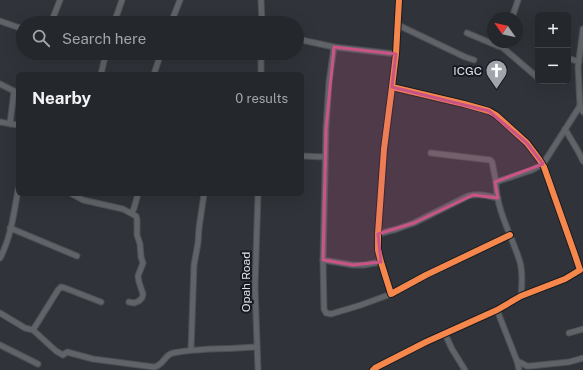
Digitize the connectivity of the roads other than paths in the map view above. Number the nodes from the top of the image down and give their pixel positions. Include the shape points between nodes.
1 (60, 0) edge
2 (122, 0) edge
3 (180, 0) edge
4 (262, 0) edge
5 (399, 0) edge
6 (518, 0) edge
7 (514, 12) edge
8 (54, 16) edge
9 (116, 16) edge
10 (174, 16) edge
11 (262, 16) edge
12 (0, 21) edge
13 (398, 25) junction
14 (16, 27) edge
15 (583, 30) edge
16 (467, 33) dead end
17 (304, 41) edge
18 (487, 41) edge
19 (334, 47) junction
20 (508, 48) edge
21 (396, 54) junction
22 (105, 60) edge
23 (159, 60) edge
24 (261, 60) edge
25 (474, 60) dead end
26 (571, 60) edge
27 (580, 65) edge
28 (102, 72) edge
29 (155, 72) edge
30 (261, 72) edge
31 (535, 75) edge
32 (0, 84) edge
33 (392, 88) junction
34 (580, 106) junction
35 (583, 112) edge
36 (0, 122) edge
37 (10, 124) junction
38 (16, 125) edge
39 (565, 129) junction
40 (431, 153) dead end
41 (304, 156) edge
42 (325, 157) junction
43 (583, 161) edge
44 (542, 164) junction
45 (496, 182) junction
46 (17, 196) edge
47 (76, 196) edge
48 (137, 196) edge
49 (204, 196) edge
50 (258, 196) edge
51 (498, 198) junction
52 (132, 213) junction
53 (10, 228) junction
54 (378, 234) junction
55 (510, 235) junction
56 (77, 256) dead end
57 (0, 258) edge
58 (323, 260) junction
59 (381, 262) junction
60 (581, 270) edge
61 (391, 294) junction
62 (521, 296) junction
63 (101, 302) dead end
64 (129, 302) dead end
65 (497, 310) junction
66 (0, 313) edge
67 (583, 329) edge
68 (33, 330) junction
69 (568, 333) dead end
70 (444, 334) junction
71 (0, 345) edge
72 (257, 347) junction
73 (191, 350) junction
74 (583, 358) edge
75 (517, 361) junction
76 (38, 364) dead end
77 (258, 370) edge
78 (372, 370) edge
79 (465, 370) edge
80 (519, 370) edge

1 - 8 street
2 - 9 street
3 - 10 street
4 - 11 street
5 - 13 street
6 - 7 street
12 - 14 street
13 - 21 street
13 - 25 street
15 - 27 street
16 - 18 street
17 - 19 street
19 - 21 street
19 - 42 street
20 - 31 street
21 - 33 street
22 - 28 street
23 - 29 street
24 - 30 street
26 - 27 street
27 - 34 street
32 - 37 street via 14,91
33 - 44 street via 489,111 527,143
33 - 54 street via 384,149
34 - 35 street
34 - 39 street
36 - 37 street
37 - 38 street
39 - 43 street
39 - 44 street
40 - 45 street via 490,160
41 - 42 street
42 - 58 street
44 - 45 street
44 - 60 street
45 - 51 street
46 - 53 street
47 - 52 street
48 - 52 street
49 - 73 street via 194,265
50 - 72 street, Opah Road via 255,287
51 - 54 street via 473,195 414,223
51 - 55 street
52 - 64 street via 137,219 137,235 143,263 138,276 143,294 139,301
53 - 56 street
53 - 57 street
54 - 59 street
55 - 61 street
55 - 62 street via 520,263
58 - 59 street via 353,265
58 - 61 street via 326,313 331,314
59 - 61 street
60 - 62 street
62 - 65 street
63 - 68 street via 61,288
65 - 70 street
65 - 75 street
66 - 68 street
67 - 69 street
68 - 73 street via 63,355 67,352 93,359 154,367 172,353
70 - 78 street
70 - 79 street
71 - 76 street
72 - 73 street
72 - 77 street, Opah Road
74 - 75 street via 530,366
75 - 80 street

